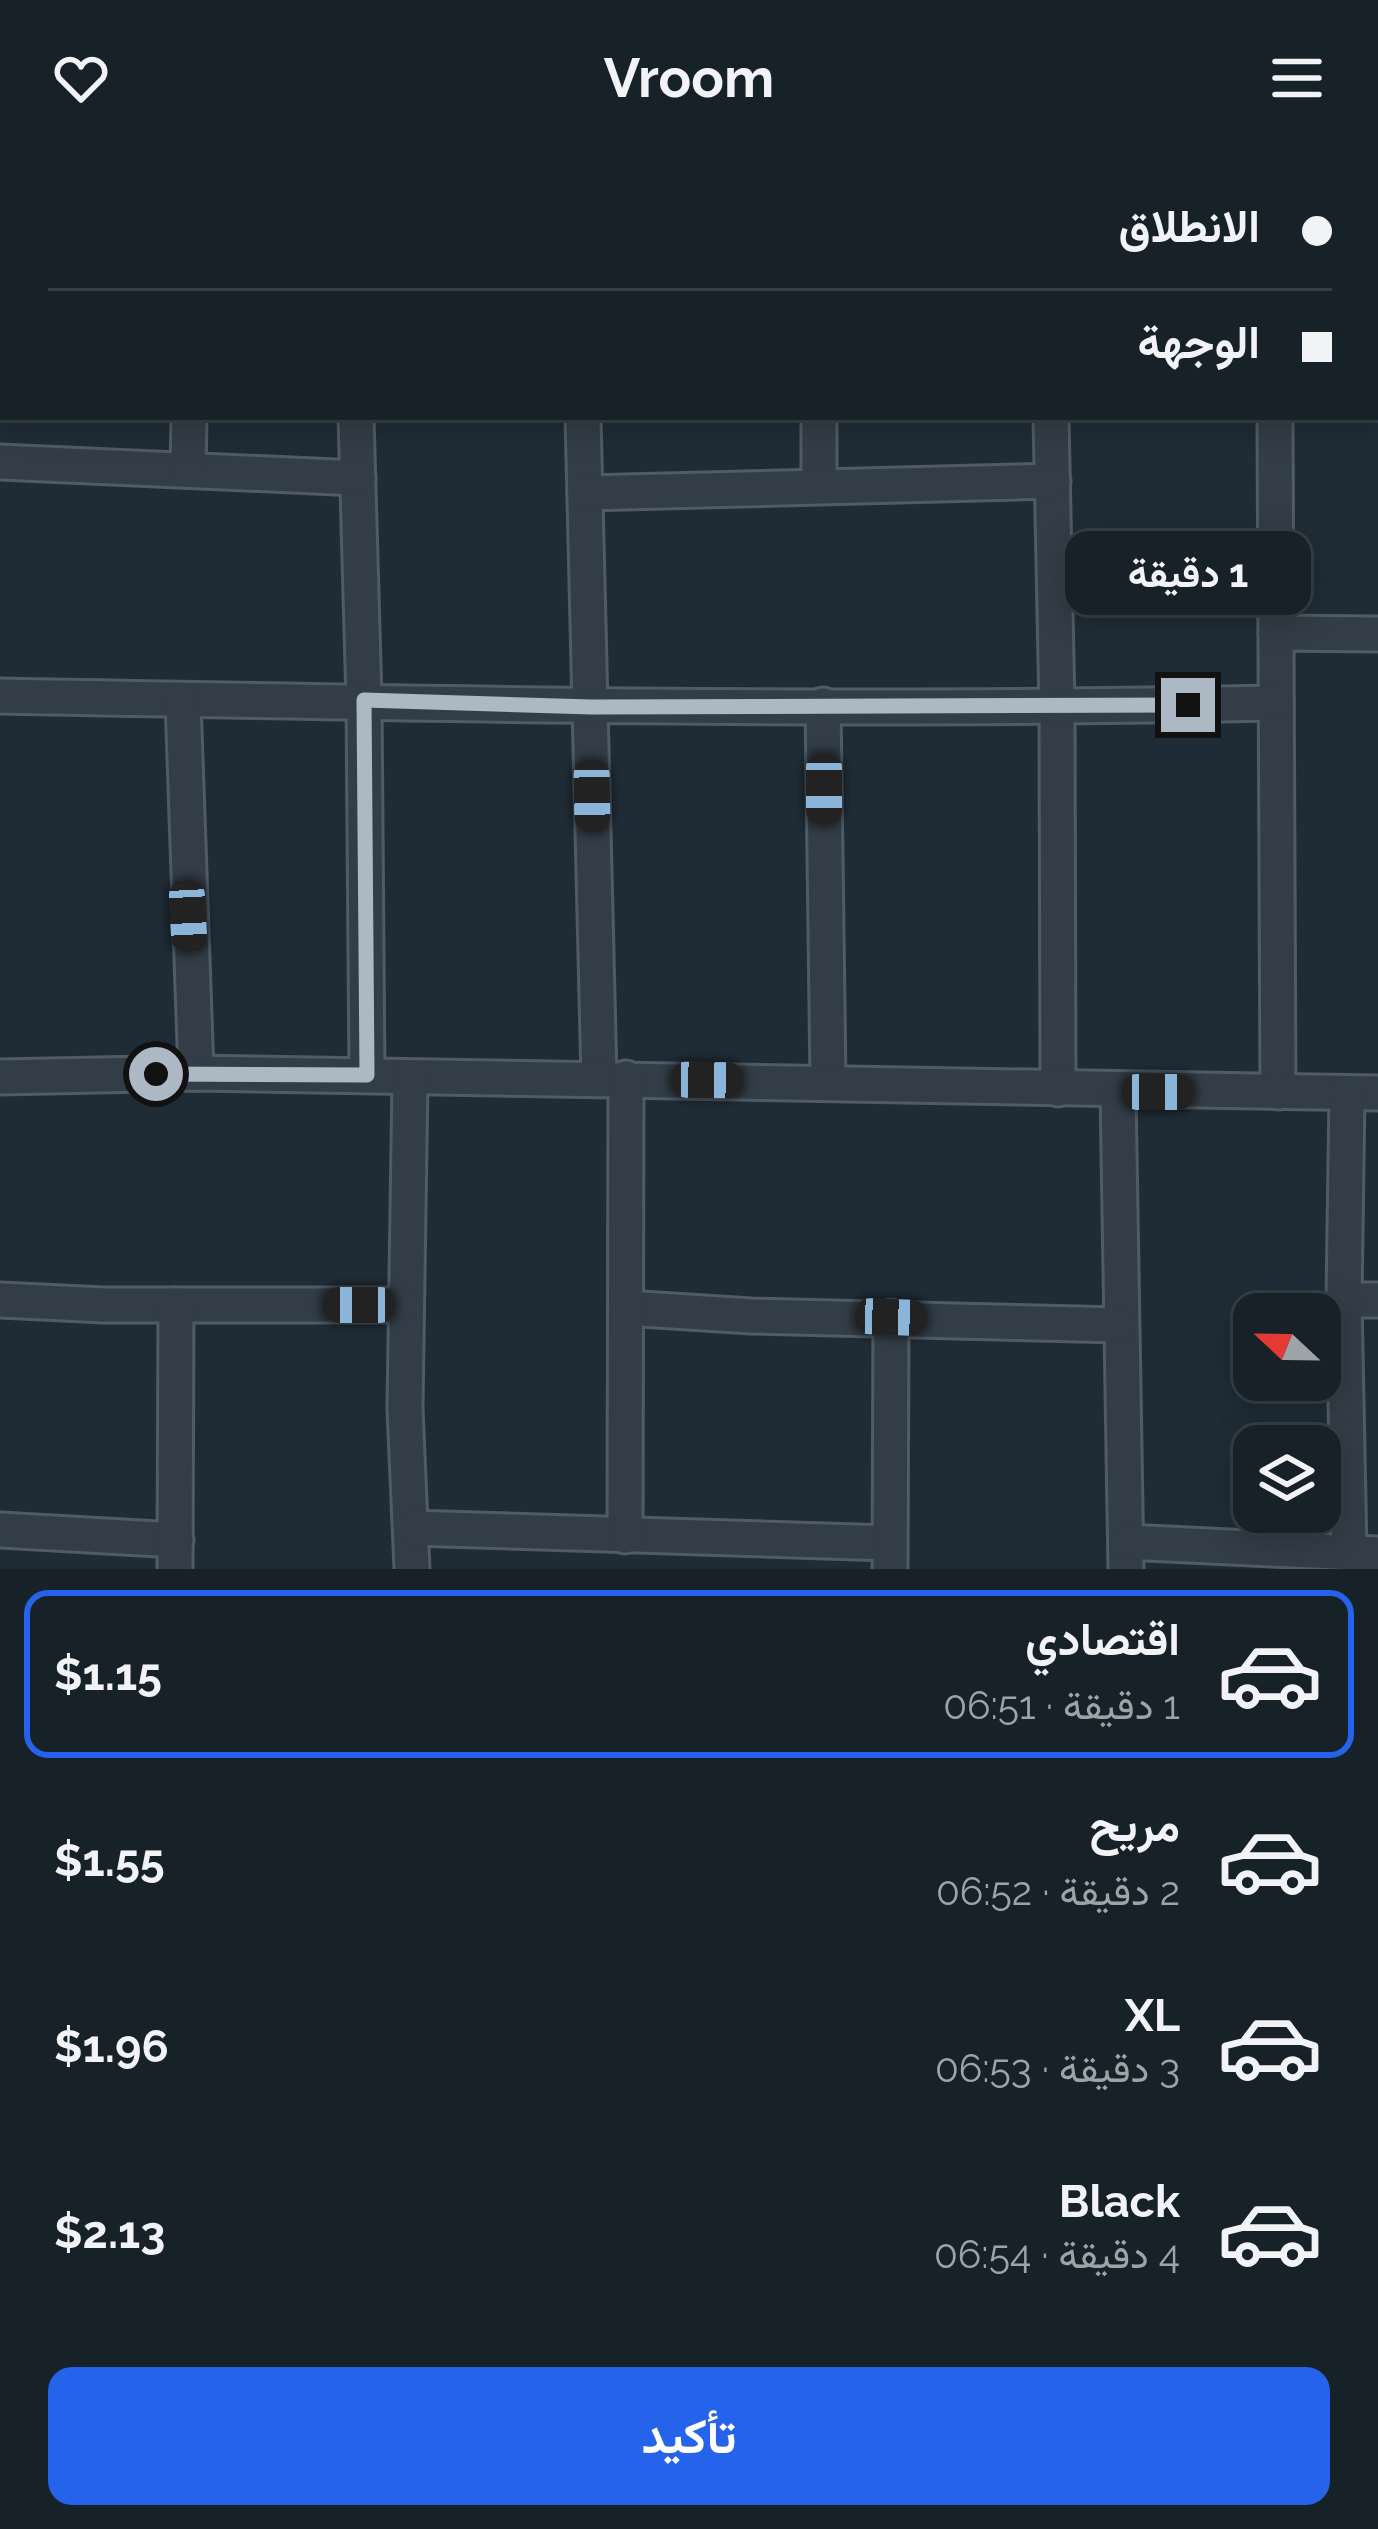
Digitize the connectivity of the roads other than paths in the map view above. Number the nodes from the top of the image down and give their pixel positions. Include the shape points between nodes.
1 (189, 420) edge
2 (356, 420) edge
3 (583, 420) edge
4 (819, 420) edge
5 (1051, 420) edge
6 (1275, 420) edge
7 (0, 462) edge
8 (188, 470) junction
9 (358, 478) junction
10 (1053, 481) junction
11 (819, 487) junction
12 (585, 493) junction
13 (1276, 633) junction
14 (1378, 634) edge
15 (0, 696) edge
16 (183, 700) junction
17 (364, 700) junction
18 (1276, 703) junction
19 (823, 705) junction
20 (591, 707) junction
21 (1058, 708) junction
22 (196, 1073) junction
23 (367, 1075) junction
24 (0, 1077) edge
25 (410, 1078) junction
26 (612, 1078) junction
27 (829, 1082) junction
28 (1058, 1089) junction
29 (1118, 1092) junction
30 (1278, 1092) junction
31 (1363, 1093) edge
32 (0, 1300) edge
33 (1361, 1300) edge
34 (176, 1305) junction
35 (405, 1305) junction
36 (626, 1308) junction
37 (891, 1317) junction
38 (1120, 1325) junction
39 (1363, 1470) edge
40 (411, 1528) junction
41 (0, 1530) edge
42 (625, 1536) junction
43 (176, 1554) edge
44 (1363, 1554) edge
45 (890, 1556) edge
46 (1126, 1556) edge
47 (412, 1569) edge

1 - 8 street
2 - 9 street
3 - 12 street
4 - 11 street
5 - 10 street
6 - 13 street
7 - 8 street
8 - 9 street
9 - 17 street
10 - 11 street
10 - 21 street
11 - 12 street
12 - 20 street
13 - 14 street
13 - 18 street
15 - 16 street
16 - 17 street
16 - 22 street
17 - 20 street
17 - 23 street
18 - 21 street
18 - 30 street
19 - 20 street
19 - 21 street
19 - 27 street
20 - 26 street
21 - 28 street
22 - 23 street
22 - 24 street
23 - 25 street
25 - 26 street
25 - 35 street
26 - 27 street
26 - 36 street
27 - 28 street
28 - 29 street
29 - 30 street
29 - 38 street
30 - 31 street
31 - 33 street
32 - 34 street
33 - 39 street
34 - 35 street
34 - 43 street
35 - 40 street
36 - 37 street
36 - 42 street
37 - 38 street
37 - 45 street
38 - 46 street
39 - 44 street
40 - 42 street
40 - 47 street
41 - 43 street
42 - 45 street
44 - 46 street

